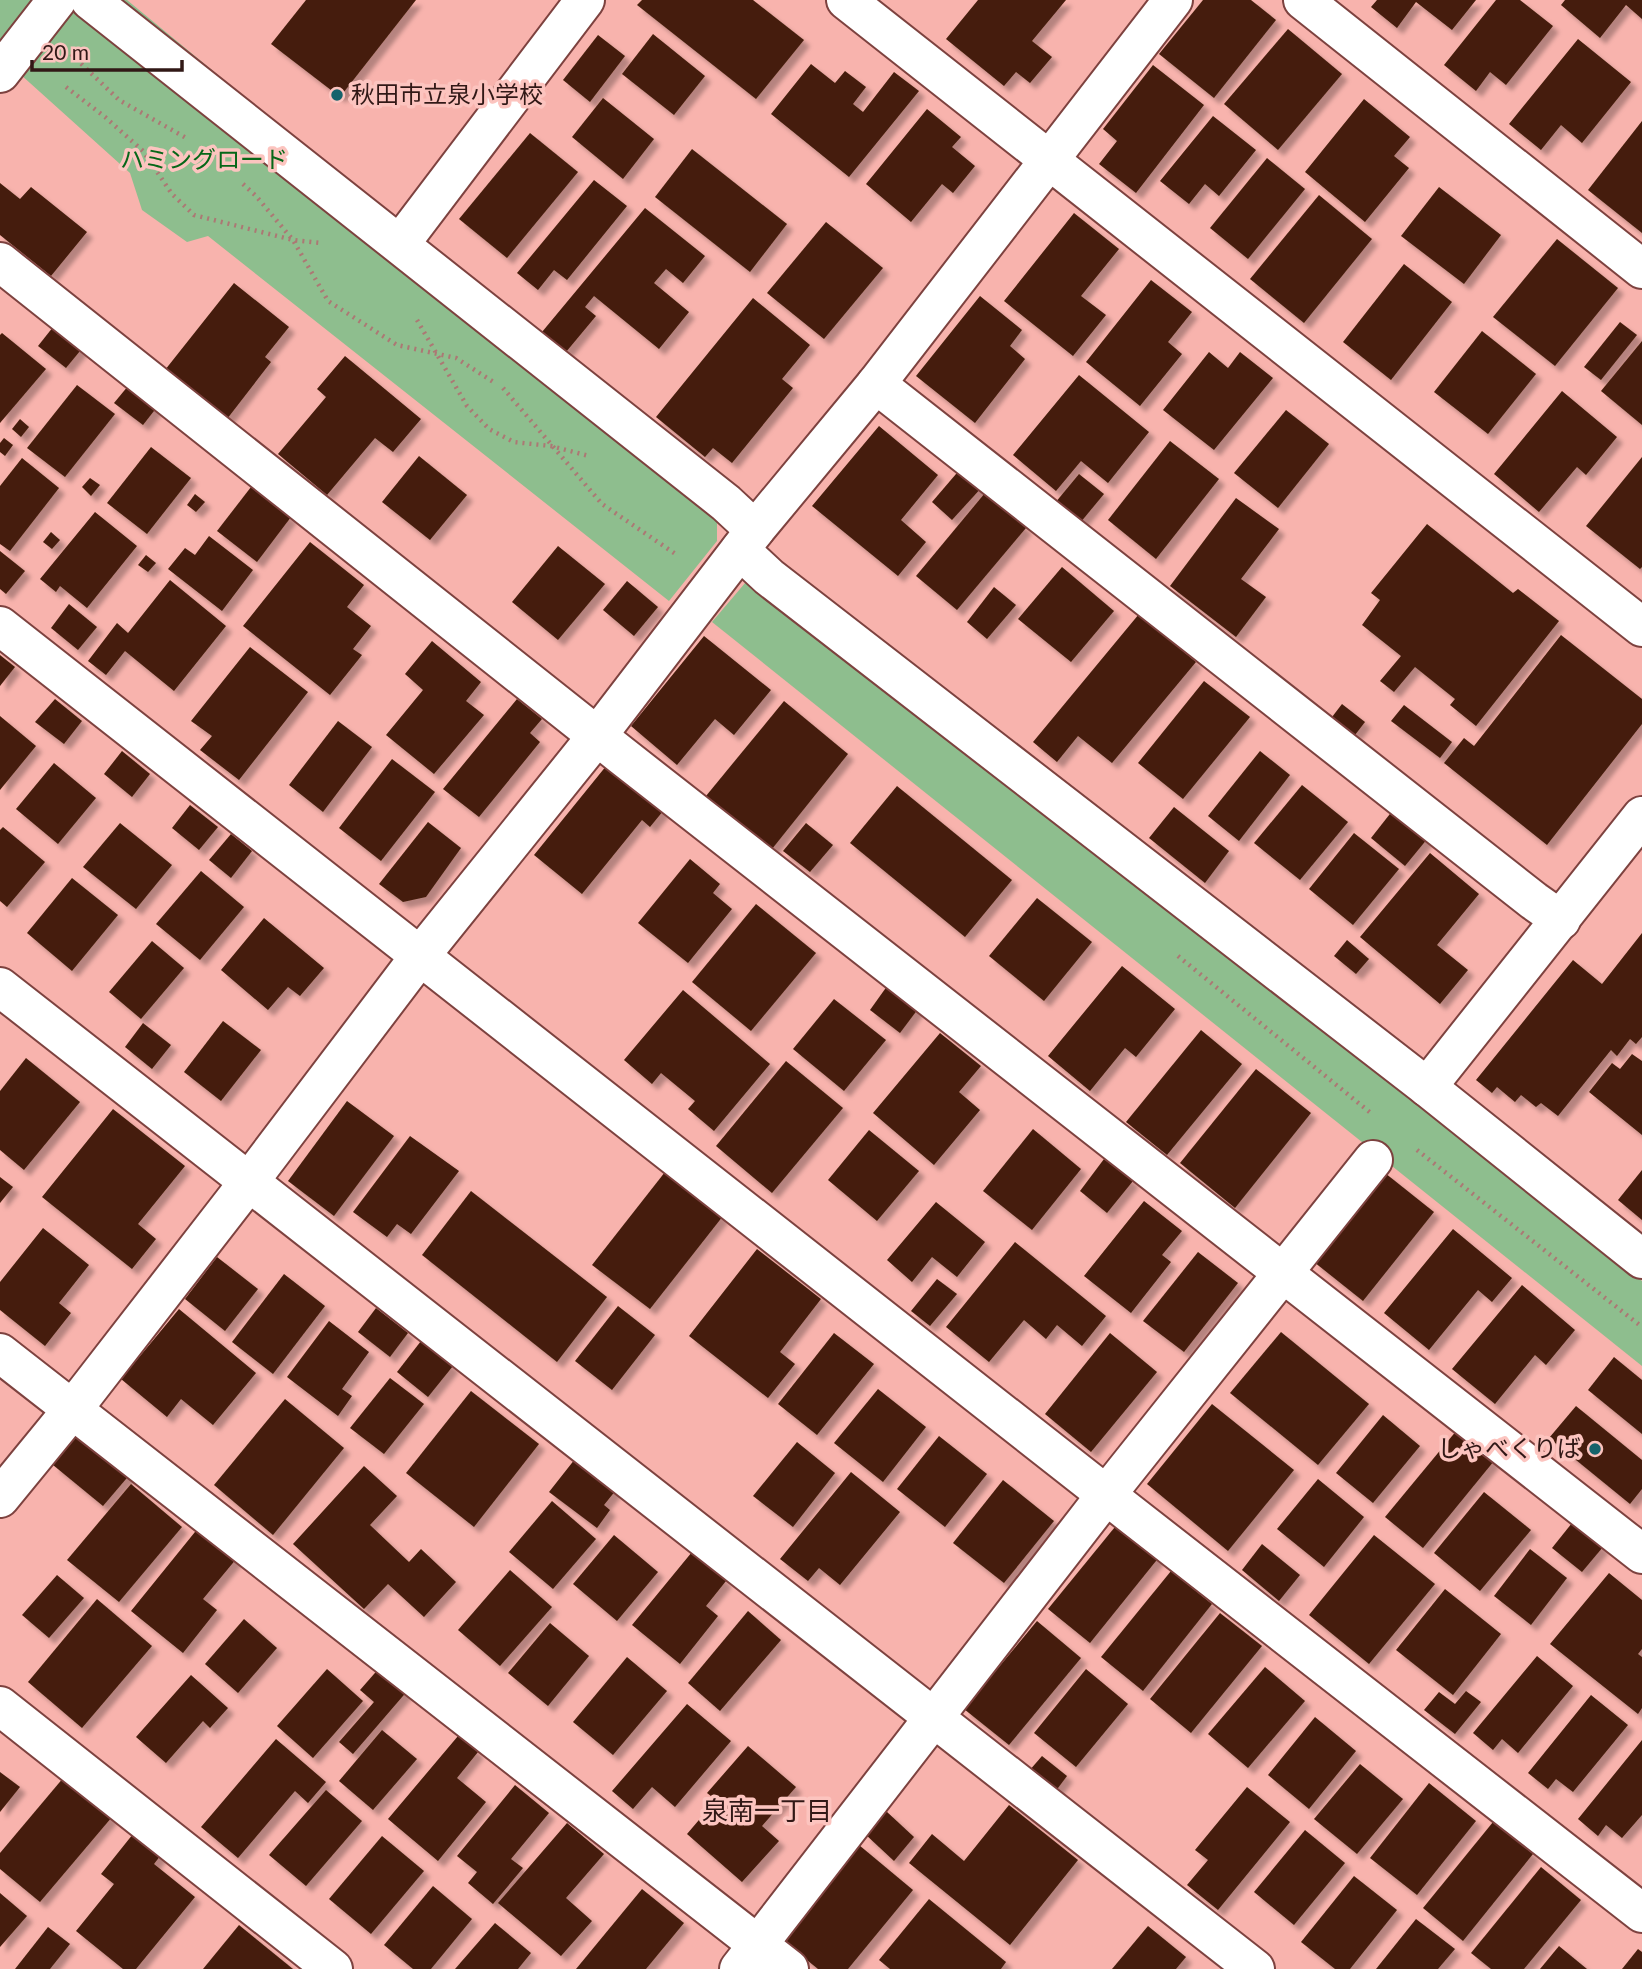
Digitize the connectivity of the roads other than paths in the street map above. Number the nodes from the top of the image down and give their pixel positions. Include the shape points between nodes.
1 (57, 0) edge
2 (90, 0) edge
3 (585, 0) edge
4 (846, 0) edge
5 (1172, 0) edge
6 (1303, 0) edge
7 (1, 70) edge
8 (1050, 159) junction
9 (400, 244) junction
10 (0, 262) edge
11 (1642, 269) edge
12 (876, 384) junction
13 (748, 540) junction
14 (0, 626) edge
15 (1642, 627) edge
16 (597, 736) junction
17 (1642, 816) edge
18 (1561, 920) junction
19 (420, 956) junction
20 (0, 987) edge
21 (1427, 1087) junction
22 (1373, 1160) dead end
23 (248, 1183) junction
24 (1642, 1259) edge
25 (1283, 1273) junction
26 (0, 1353) edge
27 (72, 1410) junction
28 (1106, 1496) junction
29 (0, 1498) edge
30 (1642, 1555) edge
31 (0, 1706) edge
32 (935, 1719) junction
33 (1642, 1913) edge
34 (748, 1957) edge
35 (333, 1969) edge
36 (789, 1969) edge
37 (1255, 1969) edge

1 - 7 street
2 - 9 street
3 - 9 street
4 - 8 street
5 - 8 street
6 - 11 street
8 - 12 street
8 - 15 street
9 - 13 street via 715,494
10 - 16 street
12 - 13 street
12 - 18 street
13 - 16 street
13 - 21 street via 780,585
14 - 19 street
16 - 19 street
16 - 25 street
17 - 18 street
18 - 21 street
19 - 23 street
19 - 28 street
20 - 23 street
21 - 24 street
22 - 25 street
23 - 27 street
23 - 32 street
25 - 28 street
25 - 30 street
26 - 27 street
27 - 29 street
27 - 34 street
28 - 32 street
28 - 33 street
31 - 35 street
32 - 34 street
32 - 37 street
34 - 36 street

